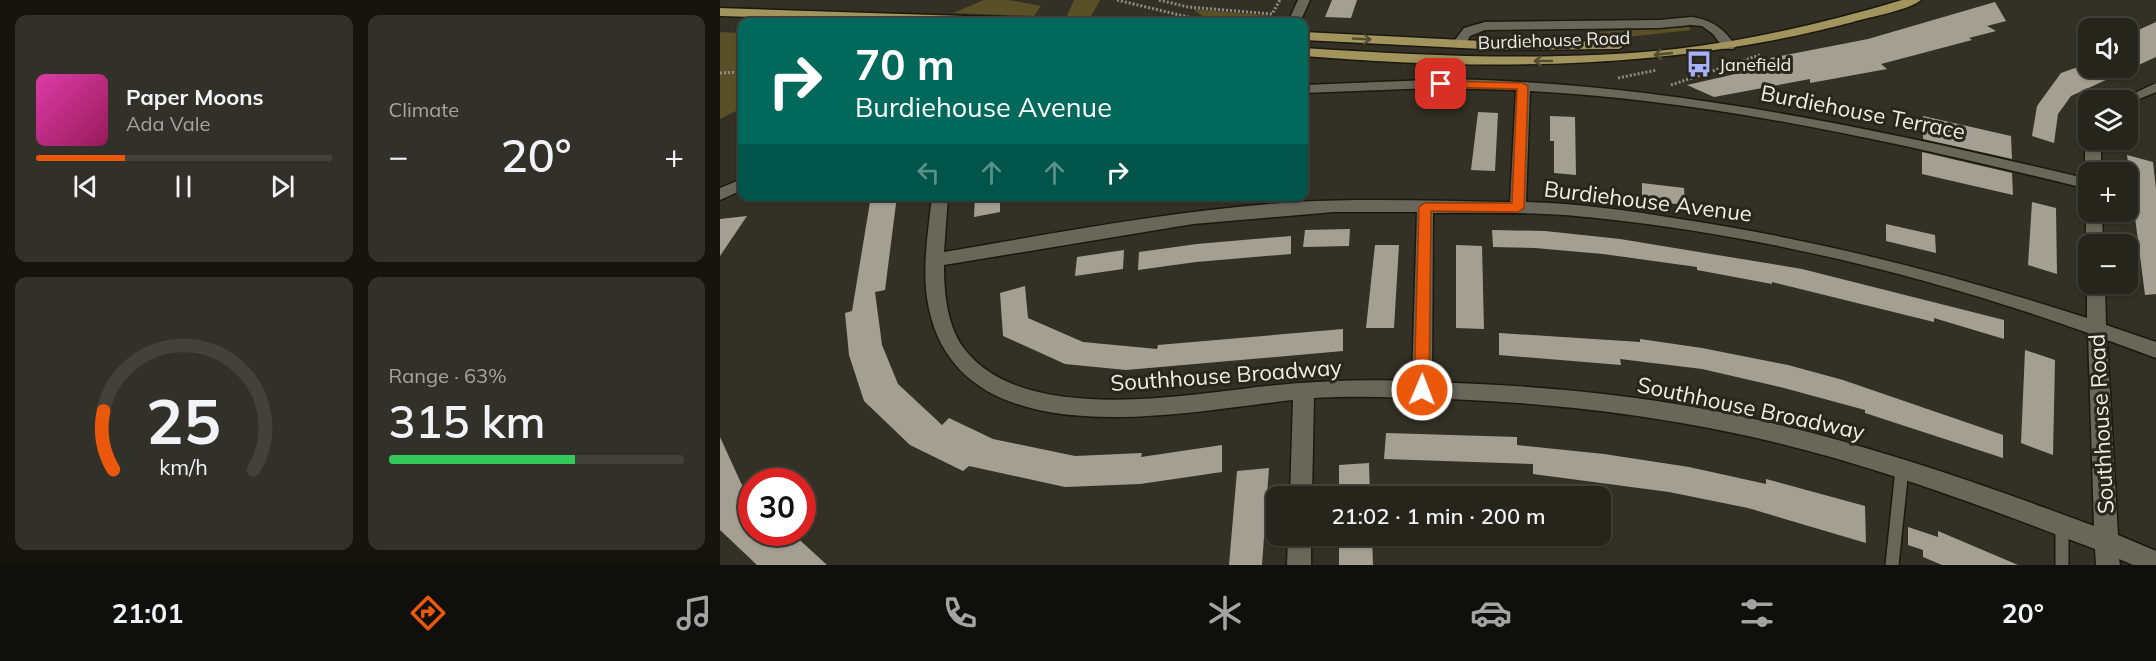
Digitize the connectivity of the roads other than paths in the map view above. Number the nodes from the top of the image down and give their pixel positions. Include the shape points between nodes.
1 (1304, 0) edge
2 (1915, 0) edge
3 (720, 12) edge
4 (895, 18) edge
5 (1296, 18) edge
6 (720, 24) edge
7 (738, 24) edge
8 (1308, 36) edge
9 (1726, 41) junction
10 (1459, 44) junction
11 (1308, 52) edge
12 (1522, 86) junction
13 (2156, 87) edge
14 (1308, 89) edge
15 (2138, 95) edge
16 (2078, 182) edge
17 (738, 186) edge
18 (720, 195) edge
19 (940, 201) edge
20 (1425, 207) junction
21 (1518, 208) junction
22 (934, 260) junction
23 (2096, 294) edge
24 (2097, 327) junction
25 (2156, 350) edge
26 (1304, 390) junction
27 (1422, 390) junction
28 (1902, 470) junction
29 (1301, 486) edge
30 (2062, 525) junction
31 (2107, 542) junction
32 (1300, 546) edge
33 (2156, 563) edge
34 (1299, 565) edge
35 (1892, 565) edge
36 (2062, 565) edge
37 (2108, 565) edge

1 - 5 street
2 - 9 main road, Burdiehouse Road via 1803,29
3 - 4 main road
6 - 7 main road
8 -> 10 main road, Burdiehouse Road
9 - 10 main road, Burdiehouse Road
9 - 10 street via 1705,23 1691,21 1485,26 1472,28 1462,35
9 -> 11 main road, Burdiehouse Road via 1666,53 1551,61
12 - 14 street, Burdiehouse Terrace via 1441,84
12 - 16 street, Burdiehouse Terrace via 1741,109 1885,135
12 - 21 street
13 - 15 street
17 - 18 street
19 - 22 street, Southhouse Broadway
20 - 21 street, Burdiehouse Avenue
20 - 22 street, Burdiehouse Avenue via 1284,209 1211,216
20 - 27 street
21 - 24 street, Burdiehouse Avenue via 1660,222 1768,240 1963,286
22 - 26 street, Southhouse Broadway via 945,338 973,372 1007,393 1060,406 1119,410
23 - 24 street, Southhouse Road
24 - 25 street, Burdiehouse Avenue
24 - 31 street, Southhouse Road
26 - 27 street, Southhouse Broadway
26 - 29 street
27 - 28 street, Southhouse Broadway via 1524,393 1701,417 1794,438
28 - 30 street, Southhouse Broadway
28 - 35 lane
30 - 31 street, Southhouse Broadway
30 - 36 lane
31 - 33 street, Southhouse Broadway
31 - 37 street, Southhouse Road
32 - 34 street

